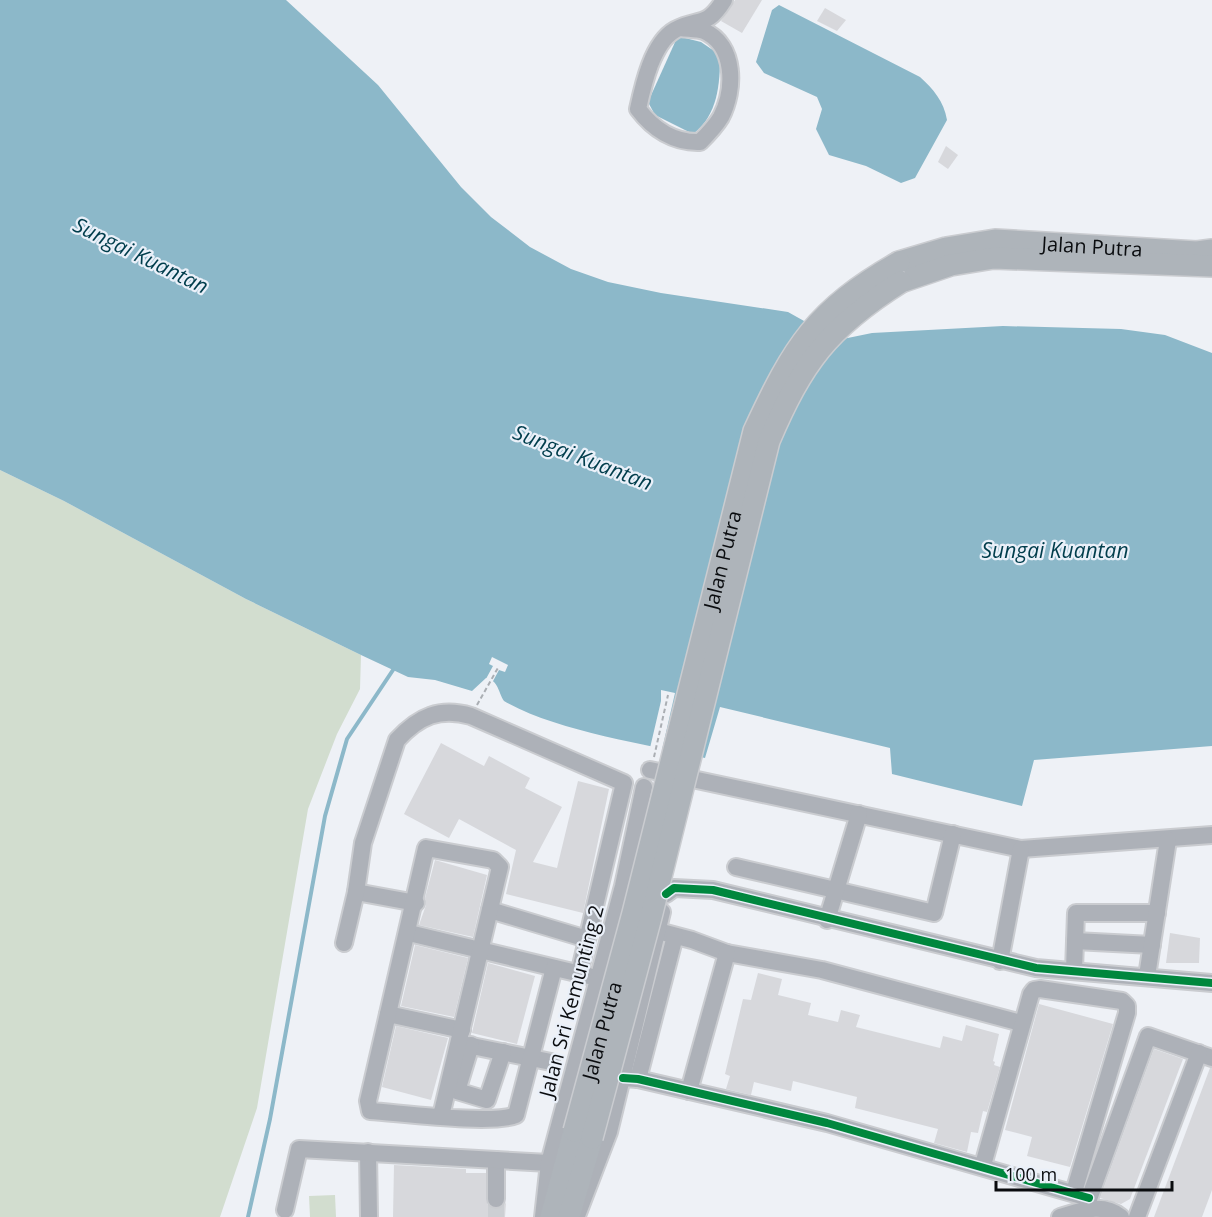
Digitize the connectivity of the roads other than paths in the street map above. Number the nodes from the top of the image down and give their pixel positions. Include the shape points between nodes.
1 (724, 0) edge
2 (681, 28) junction
3 (1212, 250) edge
4 (1212, 266) edge
5 (900, 272) junction
6 (624, 783) junction
7 (643, 791) junction
8 (859, 814) junction
9 (953, 834) junction
10 (1212, 835) edge
11 (1168, 840) junction
12 (630, 846) junction
13 (1021, 849) junction
14 (736, 867) dead end
15 (638, 876) junction
16 (623, 886) junction
17 (836, 891) junction
18 (356, 892) junction
19 (666, 894) junction
20 (416, 903) junction
21 (490, 910) junction
22 (1157, 913) junction
23 (827, 920) junction
24 (658, 932) junction
25 (409, 933) junction
26 (675, 936) junction
27 (587, 939) junction
28 (1075, 941) junction
29 (344, 943) dead end
30 (1152, 945) junction
31 (480, 950) junction
32 (727, 954) junction
33 (1000, 961) junction
34 (554, 968) junction
35 (1074, 970) junction
36 (579, 974) junction
37 (1147, 976) junction
38 (599, 979) junction
39 (1212, 983) edge
40 (388, 1014) junction
41 (1021, 1023) junction
42 (464, 1040) junction
43 (503, 1052) junction
44 (1206, 1055) edge
45 (531, 1059) junction
46 (552, 1062) dead end
47 (630, 1079) junction
48 (689, 1091) junction
49 (441, 1116) junction
50 (583, 1134) junction
51 (368, 1152) junction
52 (496, 1160) junction
53 (549, 1163) junction
54 (983, 1165) junction
55 (496, 1199) tunnel mouth
56 (1082, 1200) junction
57 (285, 1210) dead end
58 (369, 1217) edge
59 (543, 1217) edge
60 (551, 1217) edge
61 (569, 1217) edge
62 (576, 1217) edge
63 (1060, 1217) edge
64 (1121, 1217) edge
65 (1137, 1217) edge

1 - 2 street via 709,19
2 - 2 street via 666,37 650,66 638,109 650,125 685,142 700,142 722,115 730,87 730,58 716,39 703,31
3 - 5 main road, Jalan Putra via 994,240 946,248
4 - 5 main road, Jalan Putra via 994,258
5 - 50 main road, Jalan Putra, bridge via 824,342 785,404 769,441 651,917
6 - 7 street
6 - 18 street via 471,716 442,712 407,730 397,740 363,843
6 - 27 street
7 - 8 street via 651,768
7 - 12 street
8 - 9 street
8 - 17 street
9 - 13 street
9 - 17 street via 934,913
10 - 11 street
11 - 13 street
11 - 22 street
12 - 15 street
12 - 16 street
13 - 33 street
14 - 17 street
15 - 16 street, Jalan Sri Kemunting 2
15 - 19 street via 655,880
16 - 38 street, Jalan Sri Kemunting 2
17 - 23 street
18 - 20 street
18 - 29 street
19 - 23 street via 674,888 713,890
19 - 24 street
20 - 21 street via 426,848 498,863
20 - 25 street
21 - 27 street
21 - 31 street
22 - 28 street via 1076,913
22 - 30 street
23 - 33 street
24 - 26 street
24 - 47 street
25 - 31 street
25 - 40 street
26 - 32 street
26 - 47 street
27 - 36 street
28 - 30 street
28 - 35 street
30 - 37 street
31 - 34 street
31 - 42 street
32 - 41 street via 833,973
32 - 48 street
33 - 35 street
34 - 36 street
34 - 45 street
35 - 37 street
36 - 38 street
37 - 39 street
38 - 53 street, Jalan Sri Kemunting 2
40 - 42 street
40 - 49 street via 368,1101 370,1111
41 - 54 street
41 - 56 street via 1034,990 1122,1001 1127,1006
42 - 43 street
42 - 43 street via 457,1091 478,1098 489,1097
42 - 49 street
43 - 45 street
44 - 56 street via 1148,1036
44 - 65 street
45 - 46 street
45 - 49 street via 516,1115 505,1120
47 - 48 street
47 - 62 street
48 - 54 street
50 - 60 main road, Jalan Putra
50 - 61 main road, Jalan Putra
51 - 52 street
51 - 57 street via 299,1149
51 - 58 street
52 - 53 street
52 - 55 street
53 - 59 street, Jalan Sri Kemunting 2
54 - 56 street
56 - 63 street
56 - 64 street

